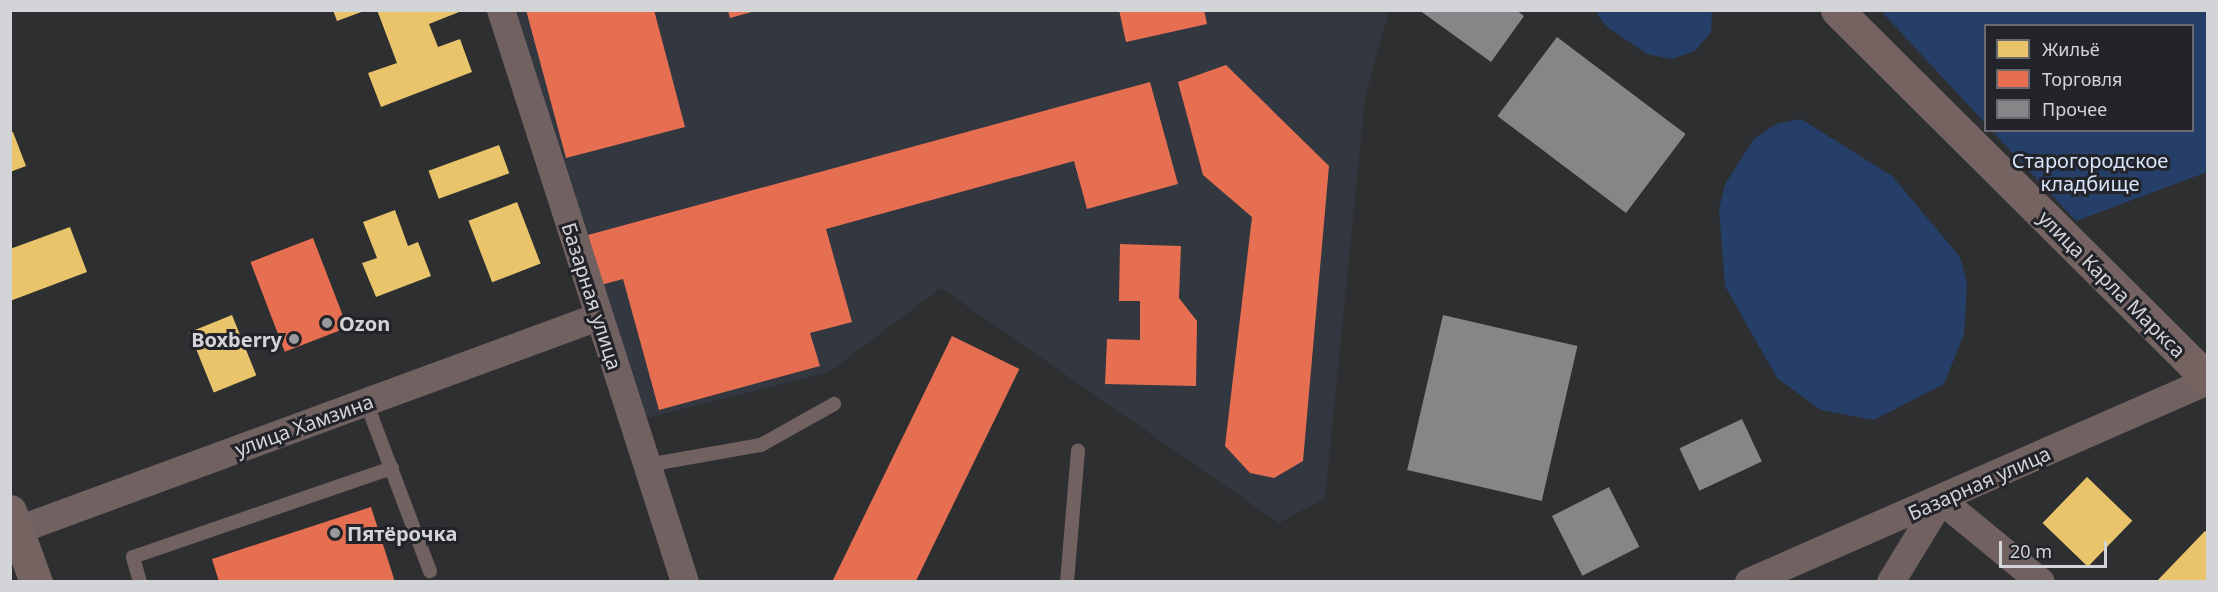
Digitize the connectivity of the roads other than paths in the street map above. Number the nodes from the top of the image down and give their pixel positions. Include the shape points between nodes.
1 (501, 10) edge
2 (1837, 10) edge
3 (598, 317) junction
4 (2208, 380) edge
5 (366, 402) junction
6 (834, 404) dead end
7 (1078, 450) dead end
8 (647, 465) junction
9 (392, 468) junction
10 (1941, 500) junction
11 (13, 524) edge
12 (430, 571) dead end
13 (36, 582) edge
14 (140, 582) edge
15 (685, 582) edge
16 (1067, 582) edge
17 (1749, 582) edge
18 (1891, 582) edge
19 (2041, 582) edge

1 - 3 street, Базарная улица
2 - 4 main road, улица Карла Маркса
3 - 5 street, улица Хамзина
3 - 8 street, Базарная улица
4 - 10 street, Базарная улица
5 - 9 lane
5 - 11 street, улица Хамзина
6 - 8 lane via 761,445
7 - 16 lane
8 - 15 street, Базарная улица
9 - 12 lane
9 - 14 lane via 133,557
10 - 17 street, Базарная улица
10 - 18 street
10 - 19 street
11 - 13 main road

